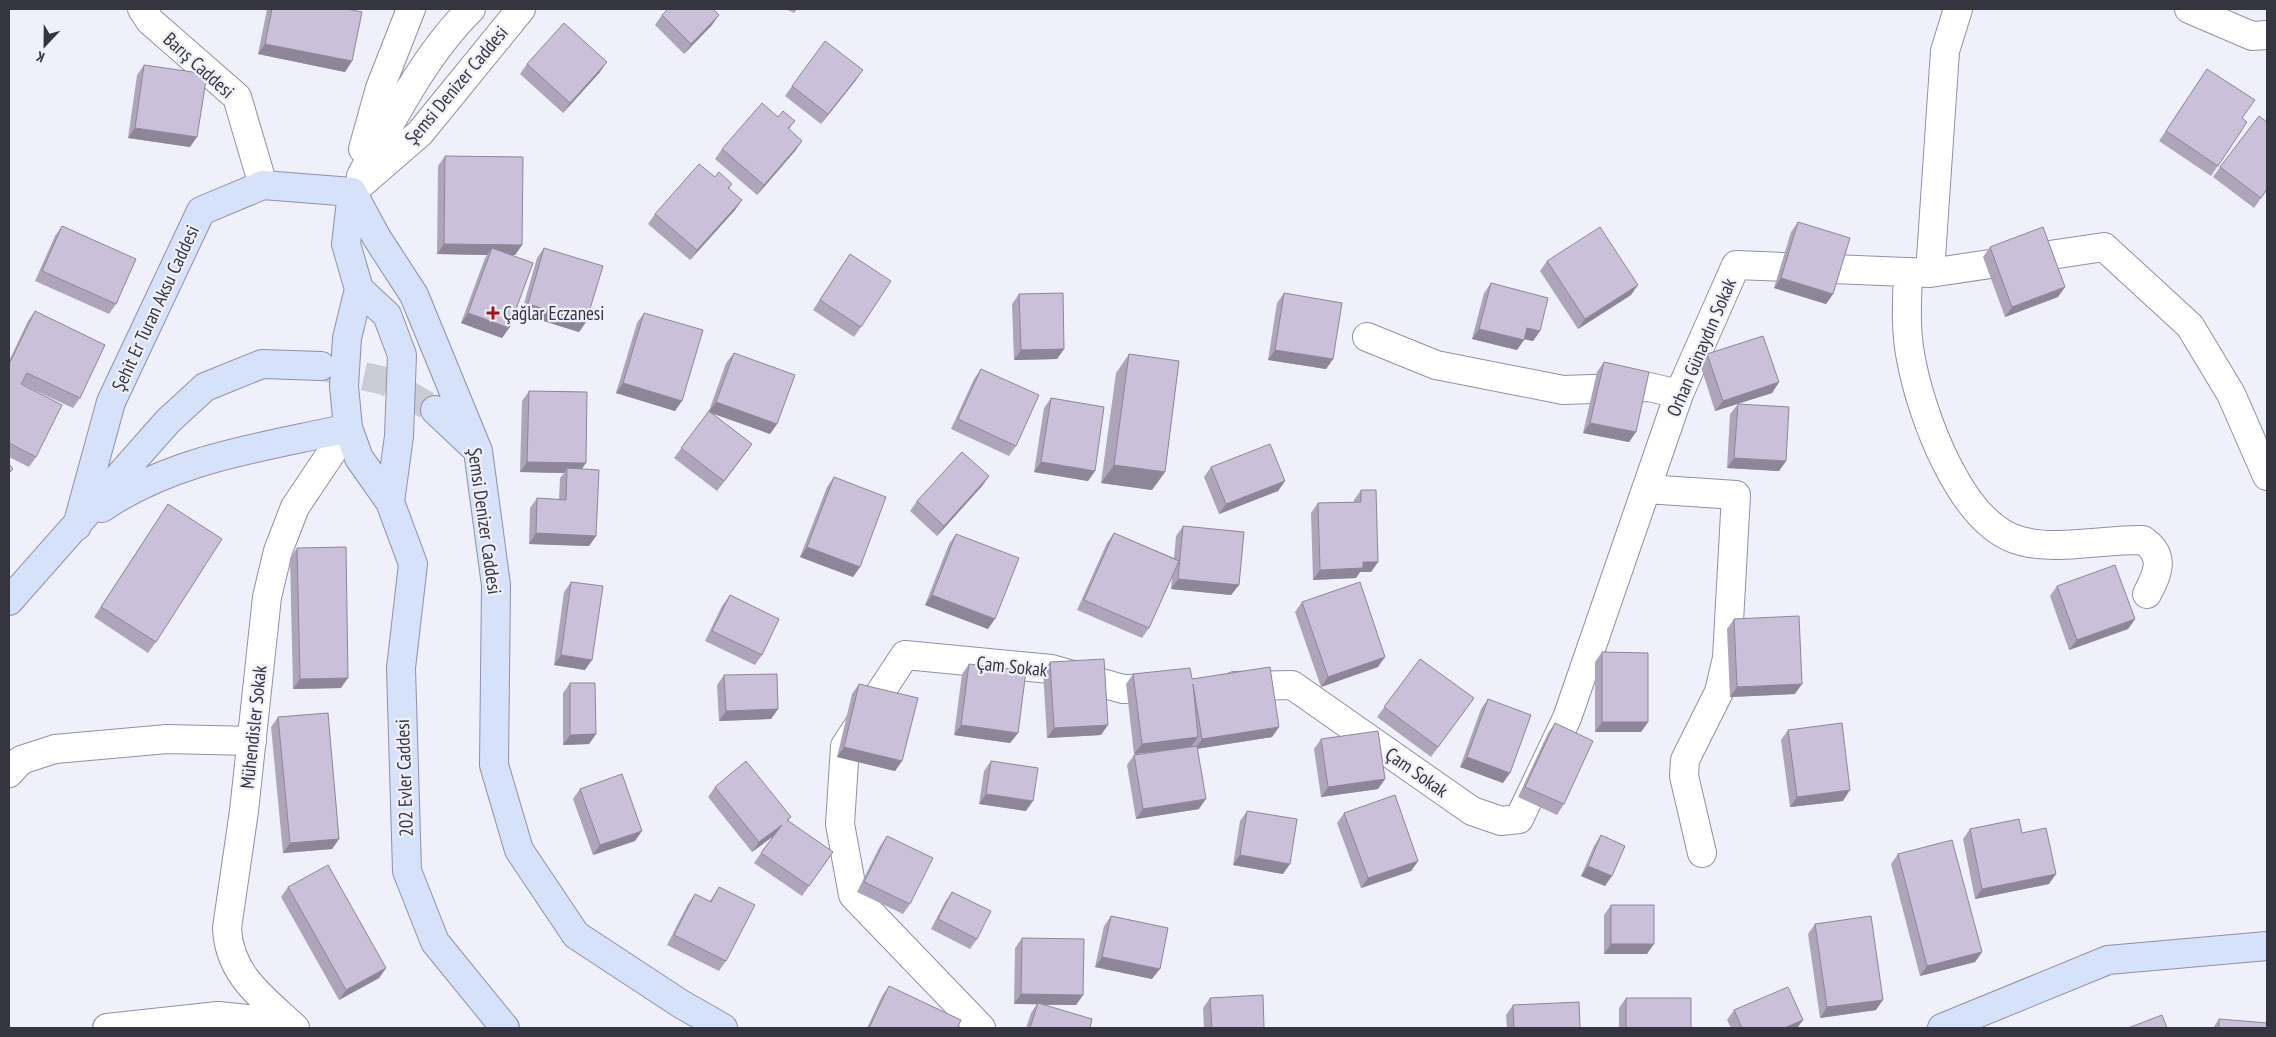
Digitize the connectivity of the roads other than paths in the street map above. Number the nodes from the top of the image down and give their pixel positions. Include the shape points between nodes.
1 (142, 9) edge
2 (411, 9) edge
3 (471, 9) edge
4 (521, 9) edge
5 (1958, 9) edge
6 (2189, 9) edge
7 (2267, 35) edge
8 (263, 185) junction
9 (352, 192) junction
10 (1919, 272) junction
11 (359, 289) junction
12 (1367, 337) dead end
13 (321, 366) tunnel mouth
14 (1679, 394) junction
15 (435, 410) tunnel mouth
16 (348, 428) junction
17 (478, 451) junction
18 (2267, 476) edge
19 (1646, 489) junction
20 (390, 502) junction
21 (76, 526) junction
22 (2147, 594) dead end
23 (9, 602) edge
24 (252, 740) junction
25 (9, 773) edge
26 (1519, 819) joint
27 (1702, 853) dead end
28 (2267, 946) edge
29 (292, 1026) edge
30 (107, 1028) edge
31 (505, 1028) edge
32 (723, 1028) edge
33 (981, 1028) edge
34 (1942, 1028) edge

1 - 8 street, Barış Caddesi via 150,22 237,97
2 - 9 street via 380,88
3 - 9 street via 458,21 409,90
4 - 9 street, Şemsi Denizer Caddesi via 420,133
5 - 10 street via 1945,51
6 - 7 street via 2252,36
8 - 9 street, Şehit Er Turan Aksu Caddesi
8 - 21 street, Şehit Er Turan Aksu Caddesi via 201,211 111,402
9 - 11 street, 202 Evler Caddesi via 346,244
9 - 17 street, Şemsi Denizer Caddesi via 414,295
10 - 14 street, Orhan Günaydın Sokak via 1736,265
10 - 18 street, Orhan Günaydın Sokak via 2104,247 2190,326 2230,394
10 - 22 street via 1906,322 1910,359 1941,453 1964,496 1992,524 2019,541 2044,544 2143,540 2151,546 2158,562
11 - 16 street, 202 Evler Caddesi via 347,338 344,386
11 - 20 street, 202 Evler Caddesi via 387,316 402,356 399,436
12 - 14 street via 1436,364 1562,390 1649,387
13 - 21 street, Şehit Er Turan Aksu Caddesi via 262,364 205,387 168,421
14 - 19 street, Orhan Günaydın Sokak
15 - 17 street
16 - 20 street, 202 Evler Caddesi via 359,458
16 - 21 street, Şehit Er Turan Aksu Caddesi via 200,461 122,494
16 - 24 street, Mühendisler Sokak via 295,507 278,551 268,596
17 - 32 street, Şemsi Denizer Caddesi via 496,586 494,765 519,850 576,935 680,1004
19 - 26 street, Orhan Günaydın Sokak via 1567,718
19 - 27 street via 1736,495 1724,676 1685,760 1684,776
20 - 31 street, 202 Evler Caddesi via 413,564 401,668 407,871 435,942
21 - 23 street, Şehit Er Turan Aksu Caddesi
24 - 25 street via 167,739 55,749 21,760
24 - 29 street, Mühendisler Sokak via 227,928 228,945 245,980
26 - 33 street, Çam Sokak via 1502,821 1472,811 1292,685 1123,689 1051,669 906,656 845,746 840,824 854,895
28 - 34 street via 2108,960
29 - 30 street, Mühendisler Sokak via 218,1016

